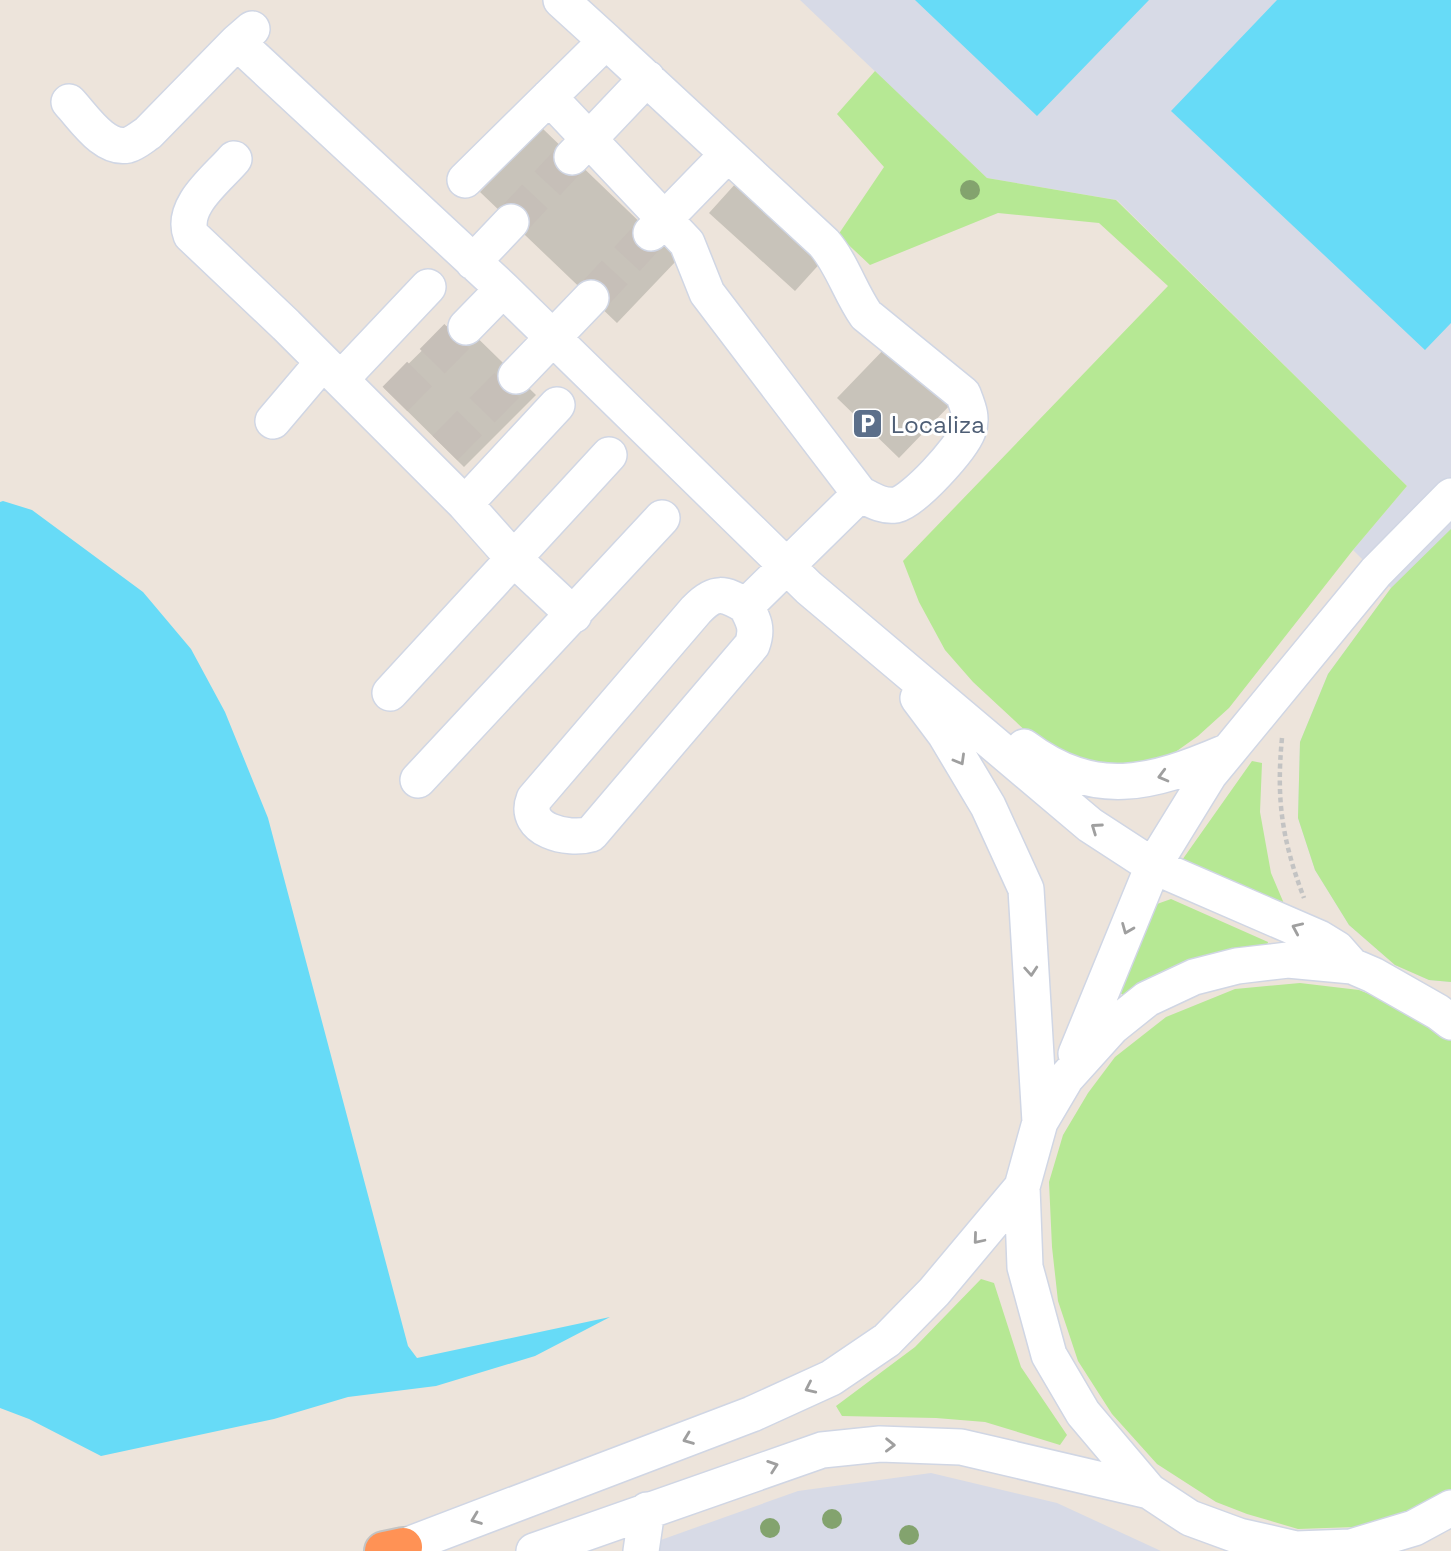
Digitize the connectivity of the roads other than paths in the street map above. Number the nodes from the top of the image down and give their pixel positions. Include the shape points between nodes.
1 (561, 0) edge
2 (606, 41) junction
3 (646, 78) junction
4 (549, 97) junction
5 (69, 103) dead end
6 (580, 148) junction
7 (728, 154) junction
8 (234, 159) dead end
9 (465, 180) dead end
10 (511, 222) tunnel mouth
11 (658, 226) junction
12 (473, 261) junction
13 (428, 287) dead end
14 (503, 289) junction
15 (591, 298) tunnel mouth
16 (466, 327) tunnel mouth
17 (553, 337) junction
18 (332, 370) junction
19 (516, 376) tunnel mouth
20 (557, 405) dead end
21 (273, 421) dead end
22 (609, 455) dead end
23 (860, 494) junction
24 (1451, 496) edge
25 (465, 504) junction
26 (662, 518) dead end
27 (513, 558) junction
28 (787, 568) junction
29 (746, 606) junction
30 (574, 615) junction
31 (877, 645) junction
32 (390, 693) dead end
33 (1226, 752) junction
34 (418, 780) dead end
35 (1153, 866) junction
36 (1352, 966) junction
37 (1447, 1014) edge
38 (1066, 1078) junction
39 (1040, 1122) junction
40 (1022, 1186) junction
41 (1149, 1492) junction
42 (1451, 1508) edge
43 (646, 1510) junction
44 (574, 1544) edge
45 (393, 1550) edge
46 (534, 1551) edge
47 (641, 1551) edge

1 - 2 street
2 - 3 street
2 - 4 street
3 - 6 street
3 - 7 street
4 - 6 street
4 - 9 street
5 - 12 street via 102,137 132,144 245,36
6 - 11 street
7 - 11 street
7 - 23 street via 824,243 866,315 963,394 970,412 969,429 961,443 912,498 899,505 883,505
8 - 18 street via 191,207 187,226 191,235
10 - 12 street
11 - 23 street via 687,243 707,293
12 - 14 street
13 - 18 street
14 - 16 street
14 - 17 street
15 - 17 street
17 - 19 street
17 - 28 street
18 - 21 street
18 - 25 street via 387,408 437,457
20 - 25 street
22 - 27 street
23 - 28 street
24 - 33 street via 1376,572
25 - 27 street
26 - 30 street
27 - 30 street
27 - 32 street
28 - 29 street
28 - 31 street
29 - 29 street via 719,595 696,610 534,799 530,808 540,826 581,837 591,834 752,645 755,622
30 - 34 street
33 -> 31 street via 1151,780 1115,783 1084,778 1048,765
35 -> 31 street via 1090,825
31 -> 39 street via 945,734 988,806 1026,889
33 - 35 street
36 -> 35 street via 1319,938
35 -> 38 street
36 - 37 street
36 - 38 street via 1288,960 1194,977 1147,999 1111,1027
38 - 39 street
39 - 40 street
40 - 41 street via 1025,1267 1049,1355 1083,1413
40 -> 45 street via 934,1292 887,1340 831,1378 752,1414
41 - 42 street via 1190,1518 1239,1536 1296,1549 1351,1547 1413,1528
43 -> 41 street via 822,1450 880,1444 961,1447
43 - 44 street
43 - 47 street
44 - 46 street

